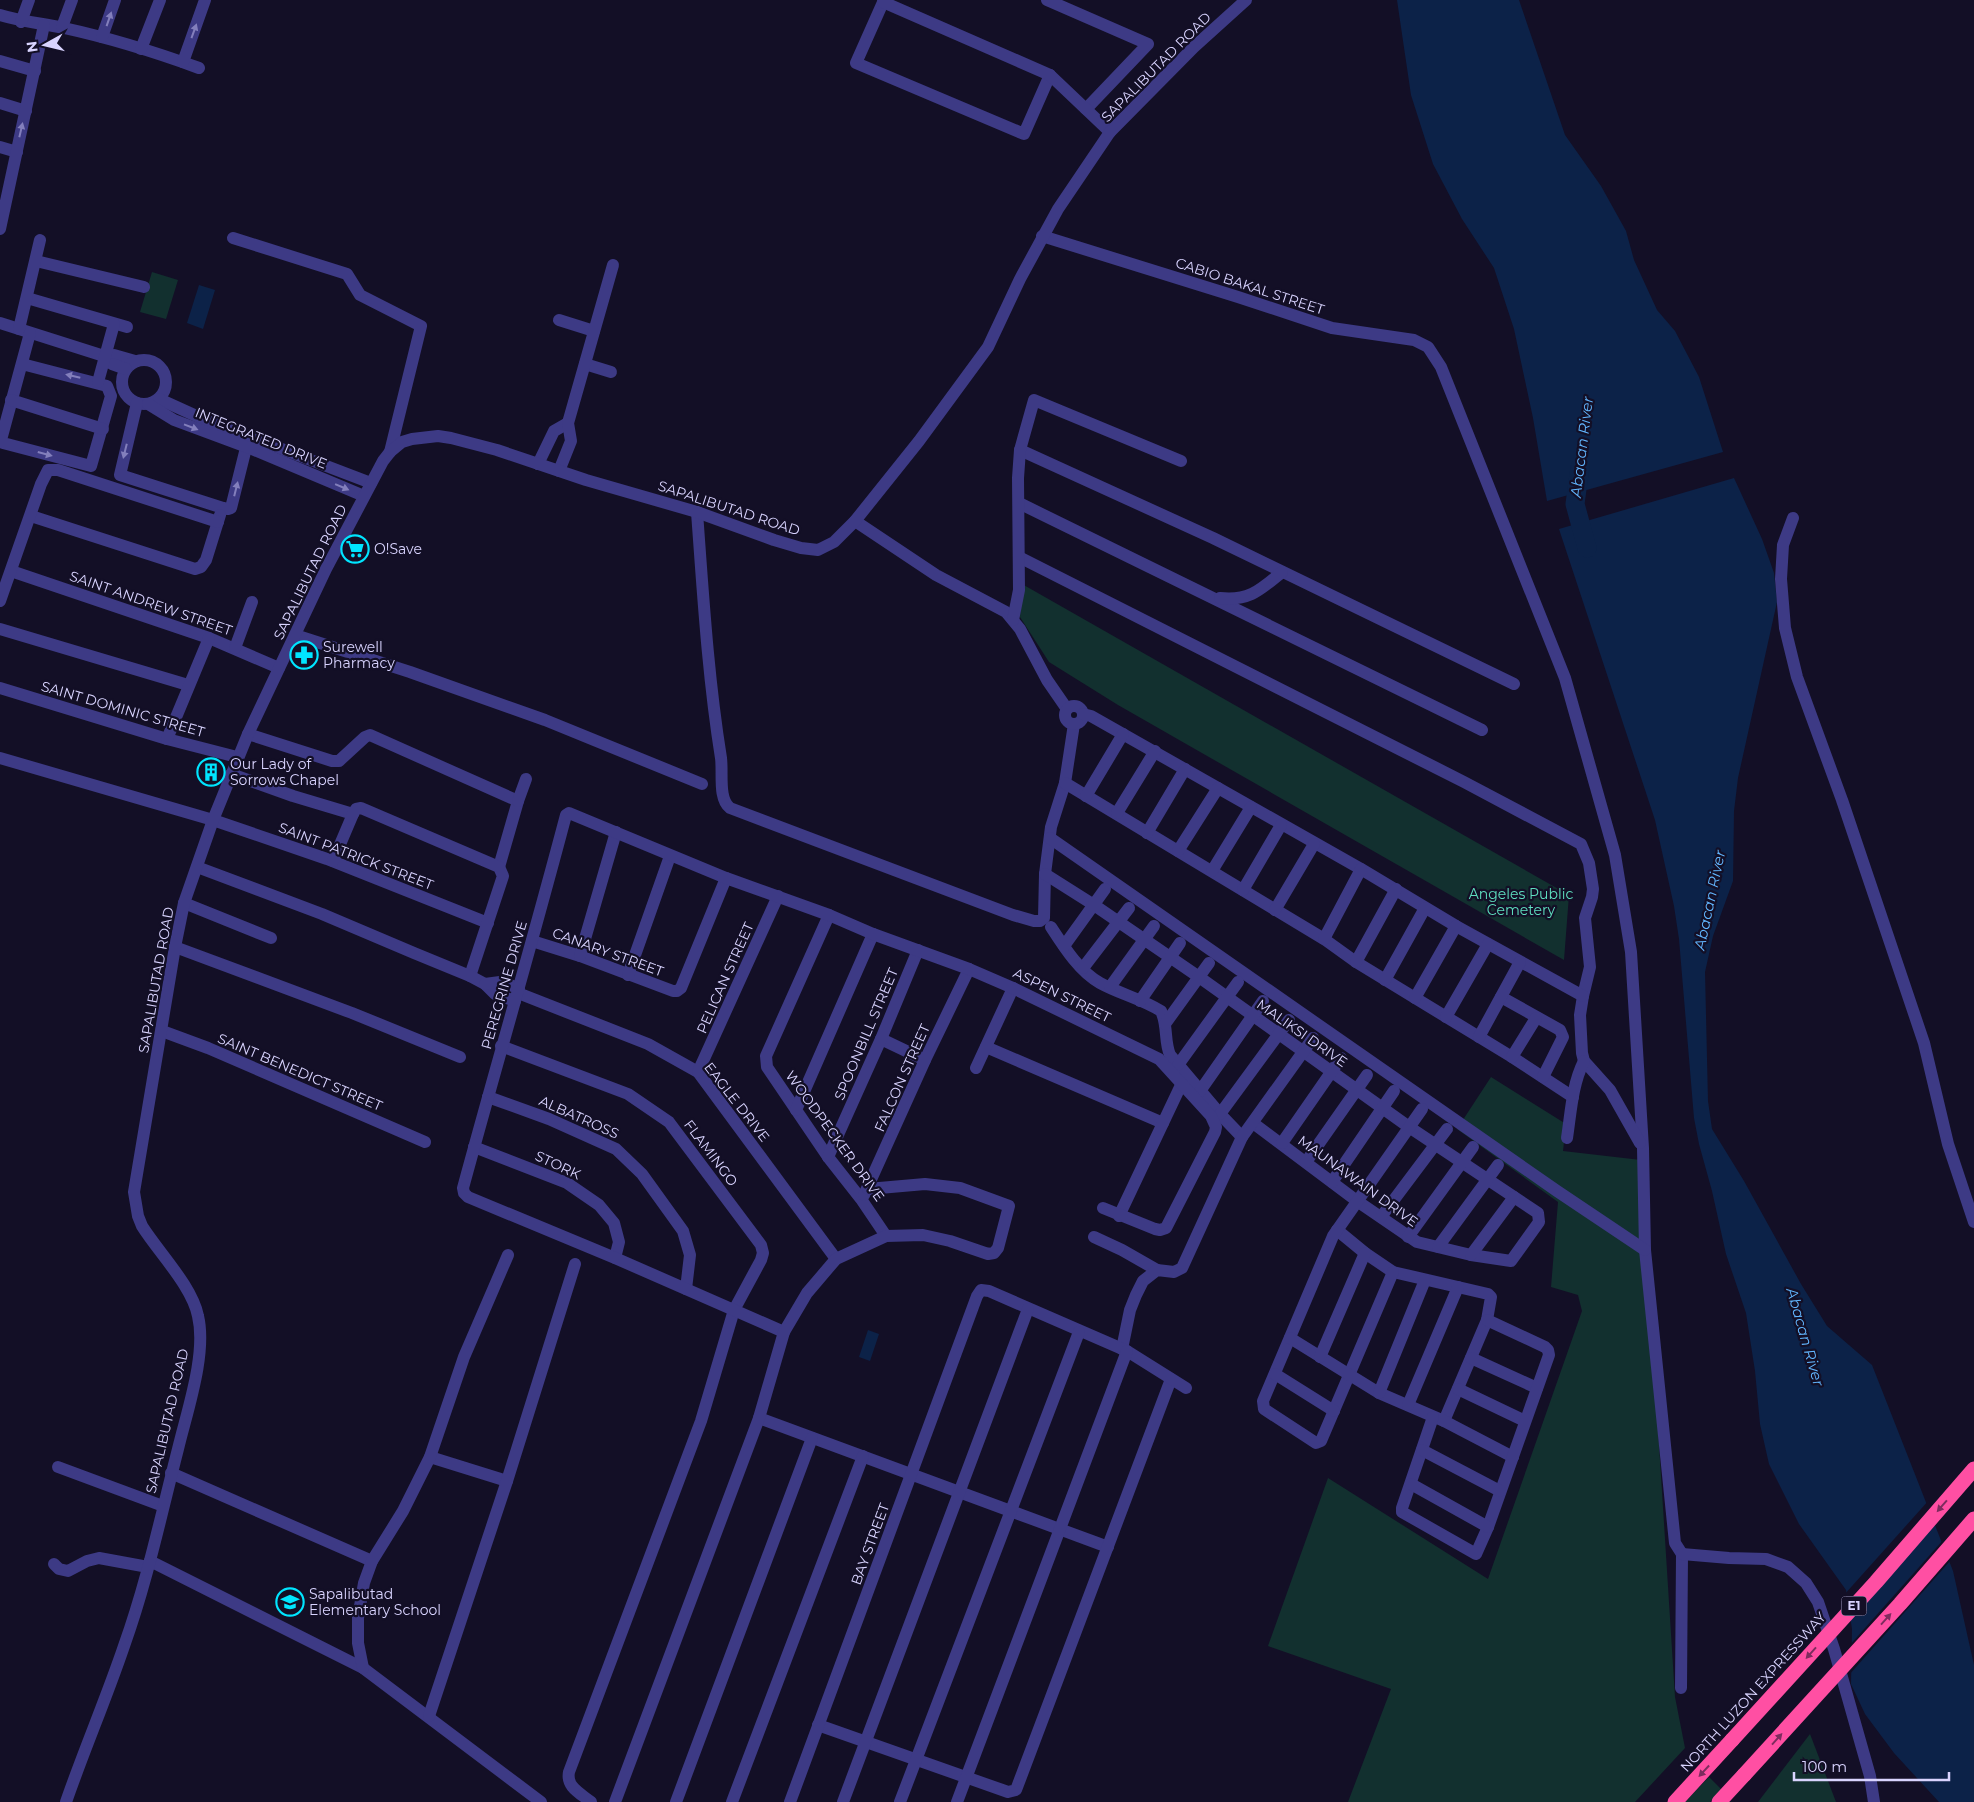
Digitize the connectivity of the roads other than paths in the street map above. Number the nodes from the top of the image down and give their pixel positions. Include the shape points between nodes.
1 (29, 0) edge
2 (72, 0) edge
3 (115, 0) edge
4 (160, 0) edge
5 (205, 0) edge
6 (1047, 0) edge
7 (1246, 0) edge
8 (884, 1) edge
9 (0, 15) edge
10 (22, 22) junction
11 (44, 25) junction
12 (62, 27) junction
13 (102, 37) junction
14 (141, 49) junction
15 (0, 61) edge
16 (183, 62) junction
17 (199, 68) dead end
18 (35, 71) junction
19 (1050, 74) junction
20 (0, 103) edge
21 (1086, 109) junction
22 (26, 110) junction
23 (1110, 132) junction
24 (0, 147) edge
25 (16, 152) junction
26 (4, 191) edge
27 (0, 229) edge
28 (1042, 236) junction
29 (233, 238) dead end
30 (40, 240) dead end
31 (36, 261) junction
32 (613, 265) dead end
33 (144, 287) dead end
34 (27, 298) junction
35 (559, 320) dead end
36 (0, 323) edge
37 (114, 324) junction
38 (127, 327) dead end
39 (25, 331) junction
40 (594, 331) junction
41 (108, 358) junction
42 (22, 364) junction
43 (584, 364) junction
44 (130, 365) junction
45 (611, 372) dead end
46 (98, 382) junction
47 (11, 400) junction
48 (148, 402) junction
49 (568, 423) junction
50 (103, 429) junction
51 (248, 442) junction
52 (1020, 450) junction
53 (390, 452) junction
54 (1181, 461) dead end
55 (538, 464) junction
56 (559, 471) junction
57 (371, 483) junction
58 (364, 496) junction
59 (1019, 503) junction
60 (223, 508) junction
61 (698, 512) junction
62 (31, 516) junction
63 (1793, 518) dead end
64 (855, 521) junction
65 (218, 522) junction
66 (1019, 557) junction
67 (11, 571) junction
68 (1282, 572) junction
69 (1215, 598) junction
70 (0, 601) edge
71 (252, 602) dead end
72 (1013, 620) junction
73 (0, 629) edge
74 (294, 635) junction
75 (209, 638) junction
76 (235, 648) junction
77 (279, 668) junction
78 (1514, 684) dead end
79 (188, 685) junction
80 (0, 688) edge
81 (1067, 709) junction
82 (1083, 714) junction
83 (1074, 724) junction
84 (1482, 730) dead end
85 (248, 734) junction
86 (1123, 734) junction
87 (167, 739) junction
88 (1155, 751) junction
89 (237, 757) junction
90 (0, 758) edge
91 (1184, 769) junction
92 (231, 774) junction
93 (526, 779) dead end
94 (1065, 783) junction
95 (702, 784) dead end
96 (1218, 788) junction
97 (1086, 796) junction
98 (518, 801) junction
99 (1251, 807) junction
100 (353, 814) junction
101 (1116, 814) junction
102 (213, 820) junction
103 (1281, 825) junction
104 (616, 832) junction
105 (1147, 833) junction
106 (1050, 838) junction
107 (1314, 844) junction
108 (1178, 851) junction
109 (670, 856) junction
110 (333, 861) junction
111 (197, 867) junction
112 (499, 867) junction
113 (1361, 869) junction
114 (1212, 871) junction
115 (1045, 874) junction
116 (726, 878) junction
117 (1105, 889) dead end
118 (1396, 889) junction
119 (1243, 890) junction
120 (778, 896) junction
121 (184, 903) junction
122 (1094, 905) junction
123 (1130, 908) dead end
124 (1425, 908) junction
125 (1275, 910) junction
126 (828, 915) junction
127 (1118, 922) junction
128 (488, 923) junction
129 (1154, 926) dead end
130 (1456, 926) junction
131 (1051, 927) dead end
132 (873, 934) junction
133 (271, 938) dead end
134 (1324, 938) junction
135 (1144, 940) junction
136 (532, 941) junction
137 (1180, 943) dead end
138 (1488, 944) junction
139 (1064, 946) junction
140 (175, 947) junction
141 (918, 950) junction
142 (580, 956) junction
143 (1170, 958) junction
144 (1356, 962) junction
145 (1520, 962) junction
146 (1209, 963) dead end
147 (1083, 968) junction
148 (969, 969) junction
149 (628, 975) junction
150 (470, 976) junction
151 (1199, 977) junction
152 (1385, 980) junction
153 (1238, 982) dead end
154 (1110, 987) junction
155 (1013, 988) junction
156 (518, 994) junction
157 (1583, 996) junction
158 (1500, 997) junction
159 (1227, 998) junction
160 (1415, 998) junction
161 (1140, 1001) junction
162 (1263, 1001) dead end
163 (1253, 1016) junction
164 (1446, 1017) junction
165 (1536, 1018) junction
166 (1289, 1020) dead end
167 (1165, 1024) junction
168 (162, 1031) junction
169 (1278, 1034) junction
170 (1479, 1037) junction
171 (1313, 1038) dead end
172 (881, 1040) junction
173 (501, 1046) junction
174 (986, 1047) junction
175 (1303, 1052) junction
176 (460, 1057) dead end
177 (1512, 1057) junction
178 (1341, 1058) dead end
179 (925, 1060) junction
180 (1584, 1061) junction
181 (1178, 1065) junction
182 (976, 1068) dead end
183 (698, 1072) junction
184 (1331, 1072) junction
185 (1367, 1075) dead end
186 (1543, 1077) junction
187 (1180, 1084) junction
188 (1356, 1090) junction
189 (1200, 1091) junction
190 (1394, 1091) dead end
191 (1573, 1097) junction
192 (488, 1098) junction
193 (1382, 1109) junction
194 (1422, 1109) dead end
195 (796, 1110) junction
196 (1220, 1114) junction
197 (1163, 1123) junction
198 (1253, 1123) junction
199 (1409, 1127) junction
200 (1447, 1128) dead end
201 (1242, 1137) junction
202 (1567, 1138) dead end
203 (425, 1142) dead end
204 (1282, 1143) junction
205 (1435, 1145) junction
206 (1473, 1146) dead end
207 (474, 1147) junction
208 (1643, 1148) junction
209 (828, 1157) junction
210 (1306, 1162) junction
211 (1462, 1162) junction
212 (1498, 1165) dead end
213 (1487, 1179) junction
214 (1332, 1182) junction
215 (865, 1194) junction
216 (1514, 1197) junction
217 (1357, 1201) junction
218 (1103, 1208) dead end
219 (1119, 1216) junction
220 (1381, 1217) junction
221 (1974, 1222) edge
222 (1337, 1230) junction
223 (886, 1236) junction
224 (1408, 1237) junction
225 (1094, 1238) dead end
226 (1438, 1247) junction
227 (1645, 1250) junction
228 (1365, 1253) junction
229 (1471, 1254) junction
230 (508, 1255) dead end
231 (615, 1258) junction
232 (836, 1259) junction
233 (1511, 1260) joint
234 (576, 1264) dead end
235 (1157, 1270) junction
236 (1393, 1272) junction
237 (1425, 1280) junction
238 (1458, 1287) junction
239 (686, 1289) junction
240 (1028, 1309) junction
241 (734, 1310) junction
242 (1487, 1320) junction
243 (784, 1332) junction
244 (1080, 1332) junction
245 (1290, 1338) junction
246 (1124, 1350) junction
247 (1320, 1357) junction
248 (1471, 1358) junction
249 (1276, 1374) junction
250 (1349, 1375) junction
251 (1171, 1379) junction
252 (1186, 1388) dead end
253 (1537, 1388) junction
254 (1458, 1389) junction
255 (1379, 1392) junction
256 (1408, 1405) junction
257 (1334, 1411) junction
258 (759, 1418) junction
259 (1439, 1419) junction
260 (1526, 1421) junction
261 (812, 1438) junction
262 (1422, 1450) junction
263 (863, 1456) junction
264 (430, 1457) junction
265 (1513, 1457) junction
266 (58, 1468) dead end
267 (1974, 1469) edge
268 (171, 1473) junction
269 (912, 1474) junction
270 (508, 1481) junction
271 (1411, 1484) junction
272 (1500, 1491) junction
273 (959, 1492) junction
274 (163, 1506) junction
275 (1012, 1512) junction
276 (1974, 1519) edge
277 (1488, 1527) junction
278 (1060, 1529) junction
279 (1108, 1547) junction
280 (1682, 1554) junction
281 (372, 1560) junction
282 (54, 1564) dead end
283 (149, 1564) junction
284 (363, 1668) junction
285 (1681, 1688) dead end
286 (429, 1716) junction
287 (818, 1725) junction
288 (866, 1742) junction
289 (916, 1760) junction
290 (966, 1778) junction
291 (66, 1802) edge
292 (541, 1802) edge
293 (591, 1802) edge
294 (614, 1802) edge
295 (676, 1802) edge
296 (732, 1802) edge
297 (790, 1802) edge
298 (844, 1802) edge
299 (900, 1802) edge
300 (957, 1802) edge
301 (1675, 1802) edge
302 (1719, 1802) edge
303 (1874, 1802) edge

1 - 10 street
2 - 12 street
13 -> 3 street
4 - 14 street
16 -> 5 street
6 - 21 street via 1148,44
7 - 23 street, SAPALIBUTAD ROAD
8 - 19 street
8 - 19 street via 856,63 1024,134
9 - 10 street
10 - 11 street
11 - 12 street
11 - 18 street
12 - 13 street
13 - 14 street
14 - 16 street
15 - 18 street
16 - 17 street
18 - 22 street
19 - 21 street
20 - 22 street
21 - 23 street
25 -> 22 street
23 - 28 street, SAPALIBUTAD ROAD
24 - 25 street
25 - 26 street
26 - 27 street
28 - 64 street, SAPALIBUTAD ROAD via 988,347
28 - 208 street, CABIO BAKAL STREET via 1332,328 1400,337 1428,347 1441,367 1565,678 1615,855 1631,952
29 - 53 street via 347,274 360,295 421,326
30 - 31 street
31 - 33 street
31 - 34 street
32 - 40 street
34 - 37 street
34 - 39 street
35 - 40 street
36 - 39 street
37 - 38 street
37 - 41 street
39 - 41 street
39 - 42 street
40 - 43 street
41 - 44 street
41 - 46 street
46 -> 42 street
42 - 47 street
43 - 45 street
43 - 49 street
44 - 48 street via 122,382 123,389 126,395
44 - 48 street via 149,360 161,368 166,380 163,394
46 - 50 street via 107,386 111,396
47 - 50 street
47 -> 50 street via 1,440 3,443 90,466
48 - 51 street, INTEGRATED DRIVE via 174,420 220,431
48 -> 60 street via 120,476
49 - 55 street via 554,431
49 - 56 street via 571,441
51 - 57 street, INTEGRATED DRIVE
51 -> 58 street, INTEGRATED DRIVE
60 -> 51 street via 231,508
52 - 54 street via 1034,400
52 - 59 street
52 - 68 street
53 - 55 street, SAPALIBUTAD ROAD via 402,442 438,436
53 - 57 street, SAPALIBUTAD ROAD
55 - 56 street, SAPALIBUTAD ROAD
56 - 61 street, SAPALIBUTAD ROAD
57 - 58 street, SAPALIBUTAD ROAD
58 - 74 street, SAPALIBUTAD ROAD
59 - 66 street
59 - 69 street
60 - 65 street
61 - 64 street, SAPALIBUTAD ROAD via 774,540 818,550 834,542
61 - 115 street via 708,651 725,805 1034,922 1044,918
62 - 65 street via 195,569 204,564
62 - 65 street via 45,475 54,469
62 - 67 street
63 - 221 street via 1783,545 1781,580 1785,628 1797,677 1924,1043 1948,1144
64 - 72 street via 941,578 996,606
66 - 72 street
66 - 157 street via 1581,844 1587,856 1593,889 1585,918 1590,967
67 - 70 street
67 - 75 street, SAINT ANDREW STREET
68 - 69 street via 1247,597
68 - 78 street
69 - 84 street
71 - 76 street
72 - 81 street
73 - 79 street
74 - 77 street, SAPALIBUTAD ROAD
74 - 95 street via 545,720
75 - 76 street, SAINT ANDREW STREET
75 - 79 street
76 - 77 street, SAINT ANDREW STREET
77 - 85 street, SAPALIBUTAD ROAD
79 - 87 street
80 - 87 street, SAINT DOMINIC STREET
81 - 82 street via 1077,706
81 - 83 street via 1066,720
82 - 83 street via 1081,721
82 - 86 street
83 - 94 street
85 - 89 street, SAPALIBUTAD ROAD
85 - 98 street via 332,761 339,761 370,735
86 - 88 street
86 - 97 street
87 - 89 street, SAINT DOMINIC STREET
88 - 91 street
88 - 101 street
89 - 92 street, SAPALIBUTAD ROAD
90 - 102 street, SAINT PATRICK STREET
91 - 96 street
91 - 105 street
92 - 100 street
92 - 102 street, SAPALIBUTAD ROAD
93 - 98 street
94 - 97 street
94 - 106 street via 1053,817
96 - 99 street
96 - 108 street
97 - 101 street
98 - 112 street
99 - 103 street
99 - 114 street
100 - 110 street
100 - 112 street via 356,808 361,808
101 - 105 street
102 - 110 street, SAINT PATRICK STREET
102 - 111 street, SAPALIBUTAD ROAD
103 - 107 street
103 - 119 street
104 - 109 street, PEREGRINE DRIVE
104 - 136 street, PEREGRINE DRIVE via 574,814 566,815
104 - 142 street
105 - 108 street
106 - 115 street
106 - 227 street
107 - 113 street
107 - 125 street
108 - 114 street
109 - 116 street, PEREGRINE DRIVE
109 - 149 street
110 - 128 street, SAINT PATRICK STREET
111 - 121 street, SAPALIBUTAD ROAD
111 - 150 street via 322,914
112 - 128 street via 503,876
113 - 118 street
113 - 134 street
114 - 119 street
115 - 122 street, MALIKSI DRIVE
116 - 120 street, PEREGRINE DRIVE
116 - 149 street, CANARY STREET via 678,991
117 - 122 street
118 - 124 street
118 - 144 street
119 - 125 street
120 - 126 street, PEREGRINE DRIVE
120 - 183 street, PELICAN STREET
121 - 133 street
121 - 140 street, SAPALIBUTAD ROAD
122 - 127 street, MALIKSI DRIVE
122 - 139 street
123 - 127 street
124 - 130 street
124 - 152 street
125 - 134 street
126 - 132 street, PEREGRINE DRIVE
126 - 195 street, WOODPECKER DRIVE via 766,1056 767,1067
127 - 135 street, MALIKSI DRIVE
127 - 147 street
128 - 150 street
129 - 135 street
130 - 138 street
130 - 160 street
131 - 139 street
132 - 141 street, PEREGRINE DRIVE
132 - 195 street
134 - 144 street
135 - 143 street, MALIKSI DRIVE
135 - 154 street
136 - 142 street, CANARY STREET
136 - 156 street, PEREGRINE DRIVE
137 - 143 street
138 - 145 street
138 - 164 street
139 - 147 street
140 - 168 street, SAPALIBUTAD ROAD
140 - 176 street
141 - 148 street, ASPEN STREET
141 - 172 street, SPOONBILL STREET
142 - 149 street, CANARY STREET
143 - 151 street, MALIKSI DRIVE
143 - 161 street
144 - 152 street
145 - 157 street
145 - 158 street
146 - 151 street
147 - 154 street via 1091,977
148 - 155 street, ASPEN STREET
148 - 179 street, FALCON STREET
150 - 156 street, EAGLE DRIVE via 485,984 500,982
151 - 159 street, MALIKSI DRIVE
151 - 167 street
152 - 160 street
153 - 159 street
154 - 161 street
155 - 174 street
155 - 187 street, ASPEN STREET via 1159,1059
156 - 173 street, PEREGRINE DRIVE
156 - 183 street, EAGLE DRIVE via 648,1044
157 - 180 street via 1580,1025
158 - 165 street
158 - 170 street
159 - 163 street, MALIKSI DRIVE
159 - 181 street
160 - 164 street
161 - 167 street via 1161,1011
162 - 163 street
163 - 169 street, MALIKSI DRIVE
163 - 189 street
164 - 170 street
165 - 177 street
165 - 186 street via 1560,1030 1563,1037
166 - 169 street
167 - 181 street via 1168,1051
168 - 203 street, SAINT BENEDICT STREET
168 - 268 street, SAPALIBUTAD ROAD via 135,1178 135,1204 142,1226 192,1299 201,1332 192,1393
169 - 175 street, MALIKSI DRIVE
169 - 196 street
170 - 177 street
171 - 175 street
172 - 179 street
172 - 209 street, SPOONBILL STREET
173 - 192 street, PEREGRINE DRIVE
173 - 241 street, FLAMINGO via 628,1094 669,1122 761,1245 761,1260
174 - 182 street
174 - 197 street
175 - 184 street, MALIKSI DRIVE
175 - 198 street
177 - 186 street
178 - 184 street
179 - 215 street, FALCON STREET
180 - 191 street
180 - 208 street via 1610,1090
181 - 189 street
183 - 232 street, EAGLE DRIVE
184 - 188 street, MALIKSI DRIVE
184 - 204 street
185 - 188 street
186 - 191 street
187 - 197 street
187 - 219 street, ASPEN STREET via 1211,1116 1215,1132 1166,1228 1155,1229
188 - 193 street, MALIKSI DRIVE
188 - 210 street
189 - 196 street
190 - 193 street
191 - 202 street
192 - 207 street, PEREGRINE DRIVE
192 - 239 street, ALBATROSS via 549,1119 616,1149 642,1174 683,1231 690,1255
193 - 199 street, MALIKSI DRIVE
193 - 214 street
194 - 199 street
195 - 209 street, WOODPECKER DRIVE
196 - 201 street
197 - 219 street
198 - 201 street
198 - 204 street, MAUNAWAIN DRIVE
199 - 205 street, MALIKSI DRIVE
199 - 217 street
200 - 205 street
201 - 235 street via 1182,1268 1174,1272
204 - 210 street, MAUNAWAIN DRIVE
205 - 211 street, MALIKSI DRIVE
205 - 220 street
206 - 211 street
207 - 231 street, STORK via 567,1183 599,1205 614,1223 618,1242
207 - 231 street, PEREGRINE DRIVE via 463,1188 468,1197
208 - 227 street, CABIO BAKAL STREET
209 - 215 street, WOODPECKER DRIVE
210 - 214 street, MAUNAWAIN DRIVE
211 - 213 street, MALIKSI DRIVE
211 - 224 street
212 - 213 street
213 - 216 street, MALIKSI DRIVE
213 - 226 street
214 - 217 street, MAUNAWAIN DRIVE
215 - 223 street, WOODPECKER DRIVE
215 - 223 street via 925,1184 960,1188 1009,1206 998,1248 988,1254 923,1235
216 - 229 street
216 - 233 street, MALIKSI DRIVE via 1540,1217
217 - 220 street, MAUNAWAIN DRIVE
217 - 222 street
218 - 219 street
220 - 224 street, MAUNAWAIN DRIVE
222 - 228 street
222 - 245 street
223 - 232 street
224 - 226 street, MAUNAWAIN DRIVE
225 - 235 street
226 - 229 street, MAUNAWAIN DRIVE
227 - 280 street, CABIO BAKAL STREET via 1674,1543
228 - 236 street
228 - 247 street
229 - 233 street, MAUNAWAIN DRIVE
230 - 264 street via 464,1357
231 - 239 street, PEREGRINE DRIVE
232 - 243 street via 807,1293
234 - 270 street
235 - 246 street via 1143,1282 1136,1295 1130,1310
236 - 237 street
236 - 250 street
237 - 238 street
237 - 255 street
238 - 242 street via 1488,1294 1491,1302
238 - 256 street
239 - 241 street, PEREGRINE DRIVE
240 - 244 street
240 - 269 street, BAY STREET via 981,1290
240 - 273 street
241 - 243 street, PEREGRINE DRIVE
241 - 293 street, FLAMINGO via 701,1421 569,1772 570,1785
242 - 248 street
242 - 253 street via 1548,1350
243 - 258 street
244 - 246 street
244 - 275 street
245 - 247 street
245 - 249 street
246 - 251 street
246 - 278 street
247 - 250 street
248 - 253 street
248 - 254 street
249 - 257 street
249 - 257 street via 1263,1401 1264,1409 1316,1443 1321,1441
250 - 255 street
250 - 257 street
251 - 252 street
251 - 279 street
253 - 260 street
254 - 259 street
254 - 260 street
255 - 256 street
256 - 259 street
258 - 261 street
258 - 294 street
259 - 262 street
259 - 265 street
260 - 265 street
261 - 263 street
261 - 295 street
262 - 271 street
262 - 272 street
263 - 269 street
263 - 296 street
264 - 270 street
264 - 281 street via 403,1511
265 - 272 street
266 - 274 street
267 -> 301 highway, NORTH LUZON EXPRESSWAY / E1, bridge via 1876,1582
268 - 274 street, SAPALIBUTAD ROAD
268 - 281 street
269 - 273 street
269 - 287 street, BAY STREET
270 - 286 street
271 - 277 street
271 - 277 street via 1402,1512 1473,1553 1478,1552
272 - 277 street
273 - 275 street
273 - 288 street
274 - 283 street, SAPALIBUTAD ROAD
275 - 278 street
275 - 289 street
302 -> 276 highway, E1, bridge
278 - 279 street
278 - 290 street
279 - 290 street via 1016,1790 1008,1792
280 - 285 street
280 - 303 street via 1766,1559 1788,1567 1806,1583 1818,1602 1848,1692
281 - 284 street via 358,1618
282 - 283 street via 68,1571 99,1558
283 - 284 street
283 - 291 street, SAPALIBUTAD ROAD via 125,1645
284 - 286 street
286 - 292 street
287 - 288 street
287 - 297 street, BAY STREET
288 - 289 street
288 - 298 street
289 - 290 street
289 - 299 street
290 - 300 street

